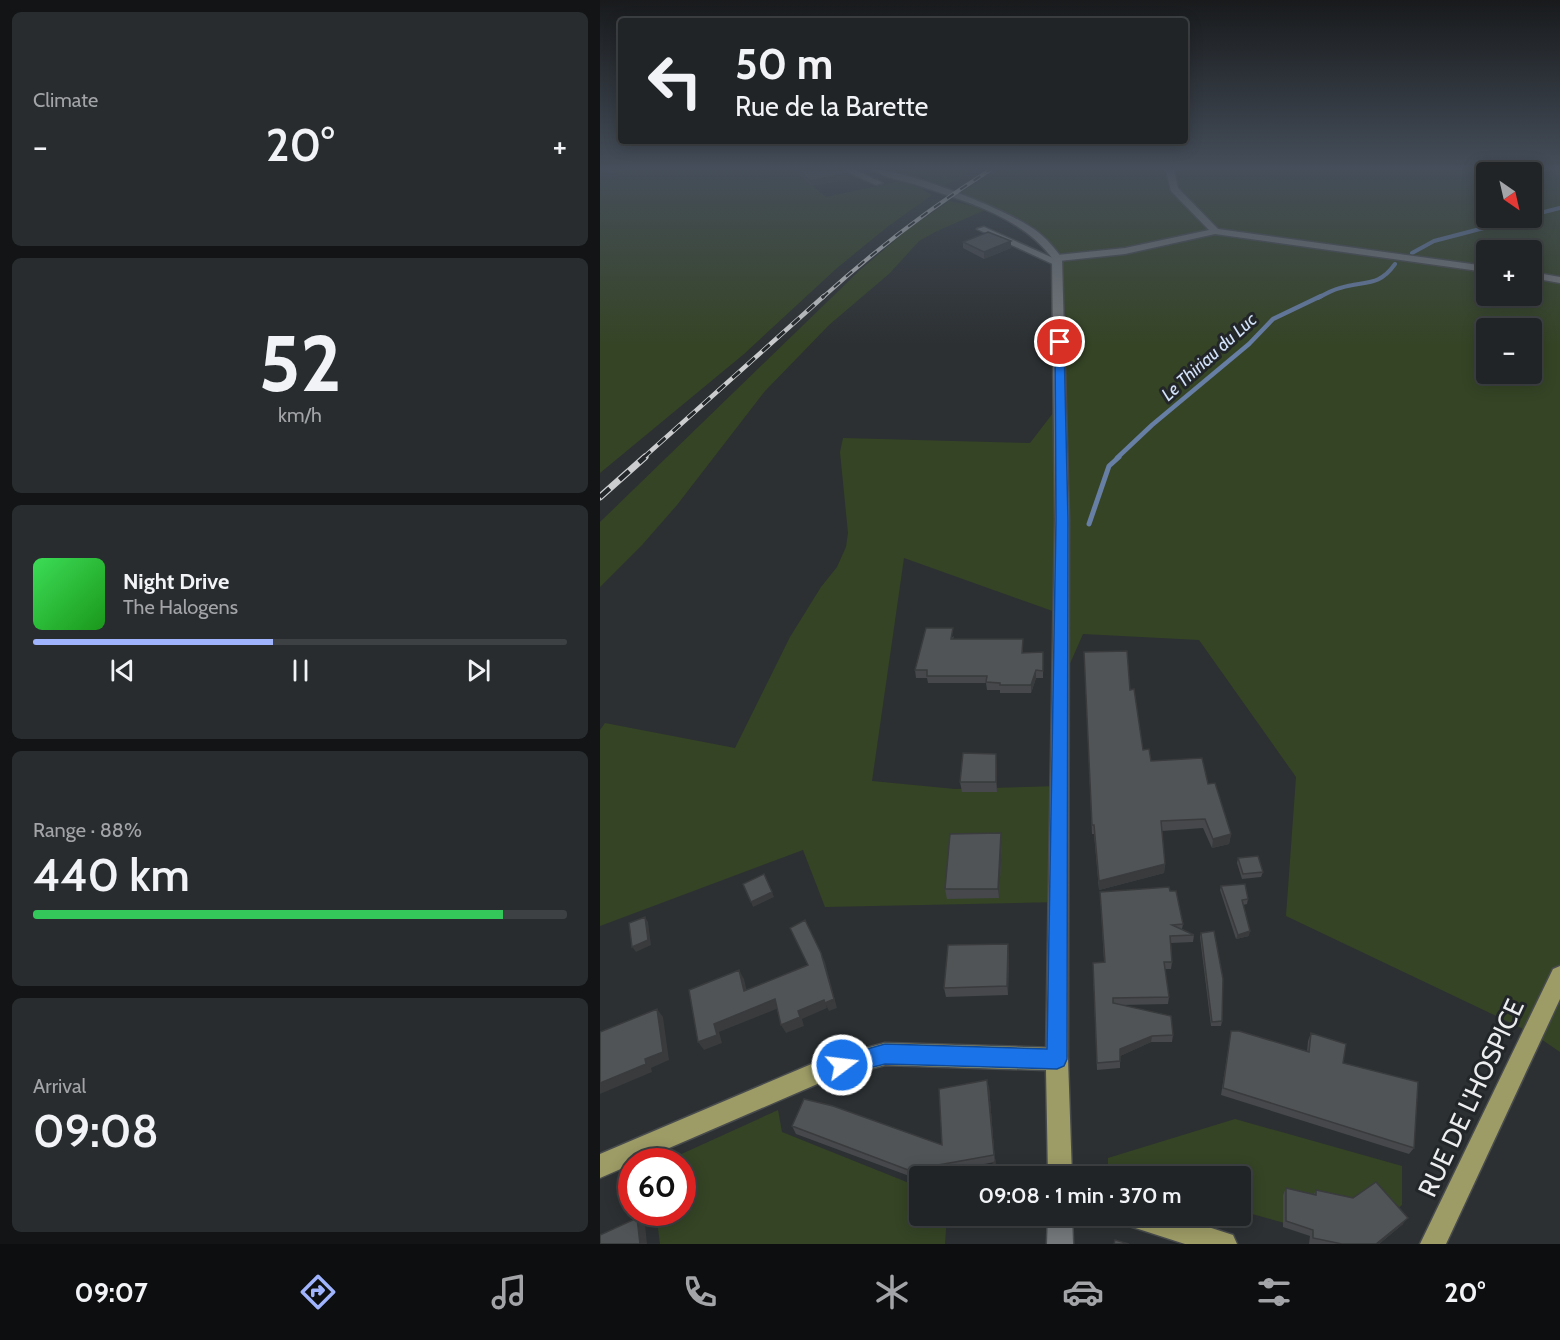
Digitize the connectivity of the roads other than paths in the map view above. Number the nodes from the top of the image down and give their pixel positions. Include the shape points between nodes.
1 (1024, 228) edge
2 (1212, 228) edge
3 (981, 229) dead end
4 (1215, 231) junction
5 (1057, 260) junction
6 (1476, 268) edge
7 (1542, 277) edge
8 (1560, 280) edge
9 (1560, 976) edge
10 (1057, 1059) junction
11 (600, 1166) edge
12 (1060, 1166) edge
13 (1060, 1226) edge
14 (1167, 1226) edge
15 (1060, 1244) edge
16 (1224, 1244) edge
17 (1433, 1244) edge

1 - 5 street via 1053,250
2 - 4 street
3 - 5 street
4 - 5 street via 1125,251
4 - 6 street
5 - 10 street via 1062,520
7 - 8 street
9 - 17 main road, RUE DE L'HOSPICE
10 - 11 main road via 885,1054 821,1071
10 - 12 main road
13 - 15 street
14 - 16 main road

